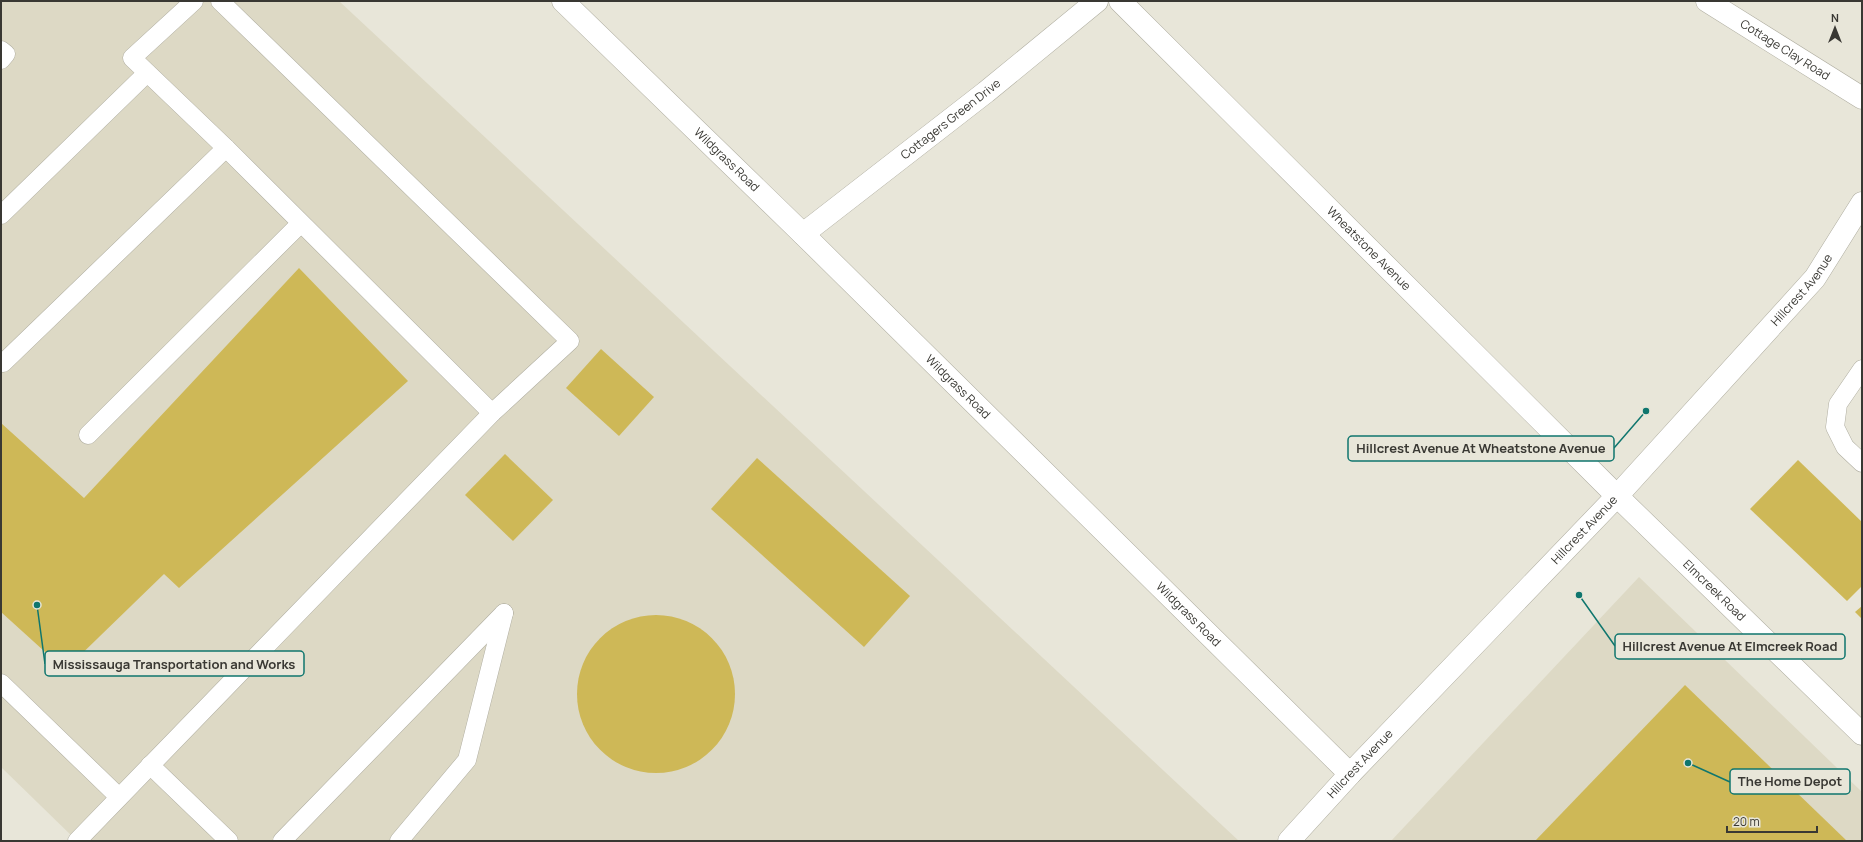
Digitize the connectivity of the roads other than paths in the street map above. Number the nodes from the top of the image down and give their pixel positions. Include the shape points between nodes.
1 (194, 1) edge
2 (220, 1) edge
3 (562, 1) edge
4 (1097, 1) edge
5 (1120, 1) edge
6 (1707, 1) edge
7 (1, 50) edge
8 (1, 60) edge
9 (148, 73) junction
10 (1862, 98) edge
11 (226, 148) junction
12 (1862, 203) edge
13 (1, 215) edge
14 (300, 224) junction
15 (803, 234) junction
16 (3, 363) dead end
17 (1862, 370) edge
18 (492, 414) junction
19 (88, 435) dead end
20 (1862, 463) edge
21 (1617, 496) junction
22 (1, 683) edge
23 (1862, 734) edge
24 (150, 765) junction
25 (1350, 774) junction
26 (119, 797) junction
27 (77, 841) edge
28 (229, 841) edge
29 (282, 841) edge
30 (399, 841) edge
31 (1289, 841) edge

1 - 9 lane via 132,58
2 - 18 lane via 570,341
3 - 15 street, Wildgrass Road
4 - 15 street, Cottagers Green Drive via 986,92
5 - 21 street, Wheatstone Avenue
6 - 10 street, Cottage Clay Road
7 - 8 lane via 6,54
9 - 11 lane
9 - 13 lane
11 - 14 lane
11 - 16 lane
12 - 21 street, Hillcrest Avenue via 1815,278
14 - 18 lane
14 - 19 lane
15 - 25 street, Wildgrass Road
17 - 20 lane via 1838,404 1835,427 1845,447
18 - 24 lane
21 - 23 street, Elmcreek Road
21 - 25 street, Hillcrest Avenue
22 - 26 lane
24 - 26 lane
24 - 28 lane
25 - 31 street, Hillcrest Avenue
26 - 27 lane
29 - 30 lane via 504,613 467,760

